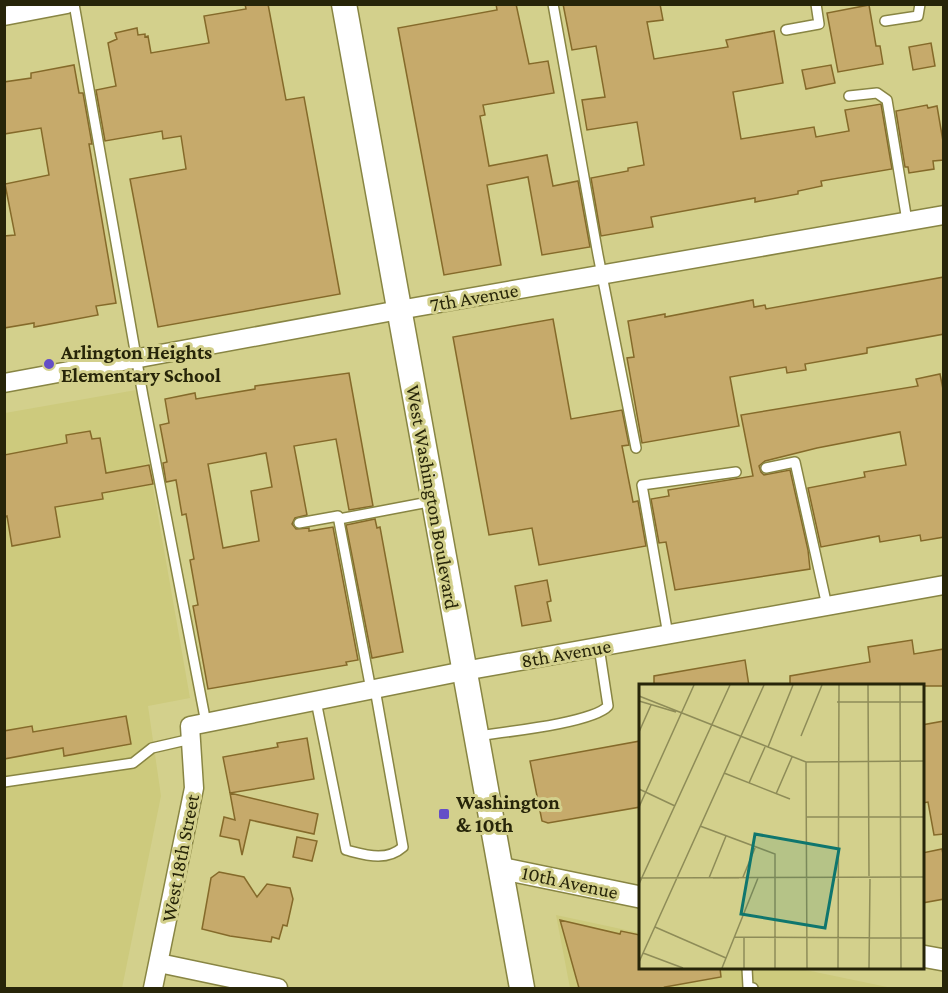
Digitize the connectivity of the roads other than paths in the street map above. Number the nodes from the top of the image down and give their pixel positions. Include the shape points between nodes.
1 (67, 4) edge
2 (74, 4) edge
3 (344, 4) edge
4 (554, 4) edge
5 (816, 4) edge
6 (920, 4) edge
7 (4, 16) edge
8 (885, 21) dead end
9 (786, 30) dead end
10 (849, 96) dead end
11 (944, 215) edge
12 (907, 221) junction
13 (602, 275) junction
14 (399, 310) junction
15 (138, 359) junction
16 (4, 383) edge
17 (636, 448) dead end
18 (766, 468) dead end
19 (736, 472) dead end
20 (434, 501) junction
21 (339, 519) junction
22 (299, 523) dead end
23 (944, 585) edge
24 (827, 606) junction
25 (668, 635) junction
26 (599, 647) junction
27 (464, 671) junction
28 (373, 689) junction
29 (316, 700) junction
30 (195, 729) junction
31 (476, 736) junction
32 (4, 782) edge
33 (500, 868) junction
34 (639, 897) edge
35 (924, 956) edge
36 (944, 960) edge
37 (159, 963) junction
38 (747, 969) edge
39 (153, 988) edge
40 (278, 988) edge
41 (522, 988) edge
42 (750, 988) edge

1 - 7 street
2 - 15 lane
3 - 14 main road, West Washington Boulevard
4 - 13 lane
5 - 9 lane via 819,24
6 - 8 lane via 918,16
10 - 12 lane via 877,93 887,100
11 - 12 street, 7th Avenue
12 - 13 street, 7th Avenue
13 - 14 street, 7th Avenue
13 - 17 lane
14 - 15 street, 7th Avenue
14 - 20 main road, West Washington Boulevard
15 - 16 street, 7th Avenue
15 - 30 lane via 199,694
18 - 24 lane via 795,462
19 - 25 lane via 642,485
20 - 21 lane
20 - 27 main road, West Washington Boulevard
21 - 22 lane via 338,516
21 - 28 lane
23 - 24 street, 8th Avenue
24 - 25 street, 8th Avenue
25 - 26 street, 8th Avenue
26 - 27 street, 8th Avenue
26 - 31 lane via 608,705 604,710 579,720
27 - 28 street, 8th Avenue
27 - 31 main road, West Washington Boulevard
28 - 29 street, 8th Avenue
28 - 29 lane via 403,847 396,854 376,857 346,850
29 - 30 street, 8th Avenue
30 - 32 lane via 152,748 133,763
30 - 37 street, West 18th Street via 195,788
31 - 33 main road, West Washington Boulevard
33 - 34 street, 10th Avenue
33 - 41 main road, West Washington Boulevard
35 - 36 street
37 - 39 street, West 18th Street
37 - 40 street
38 - 42 lane

